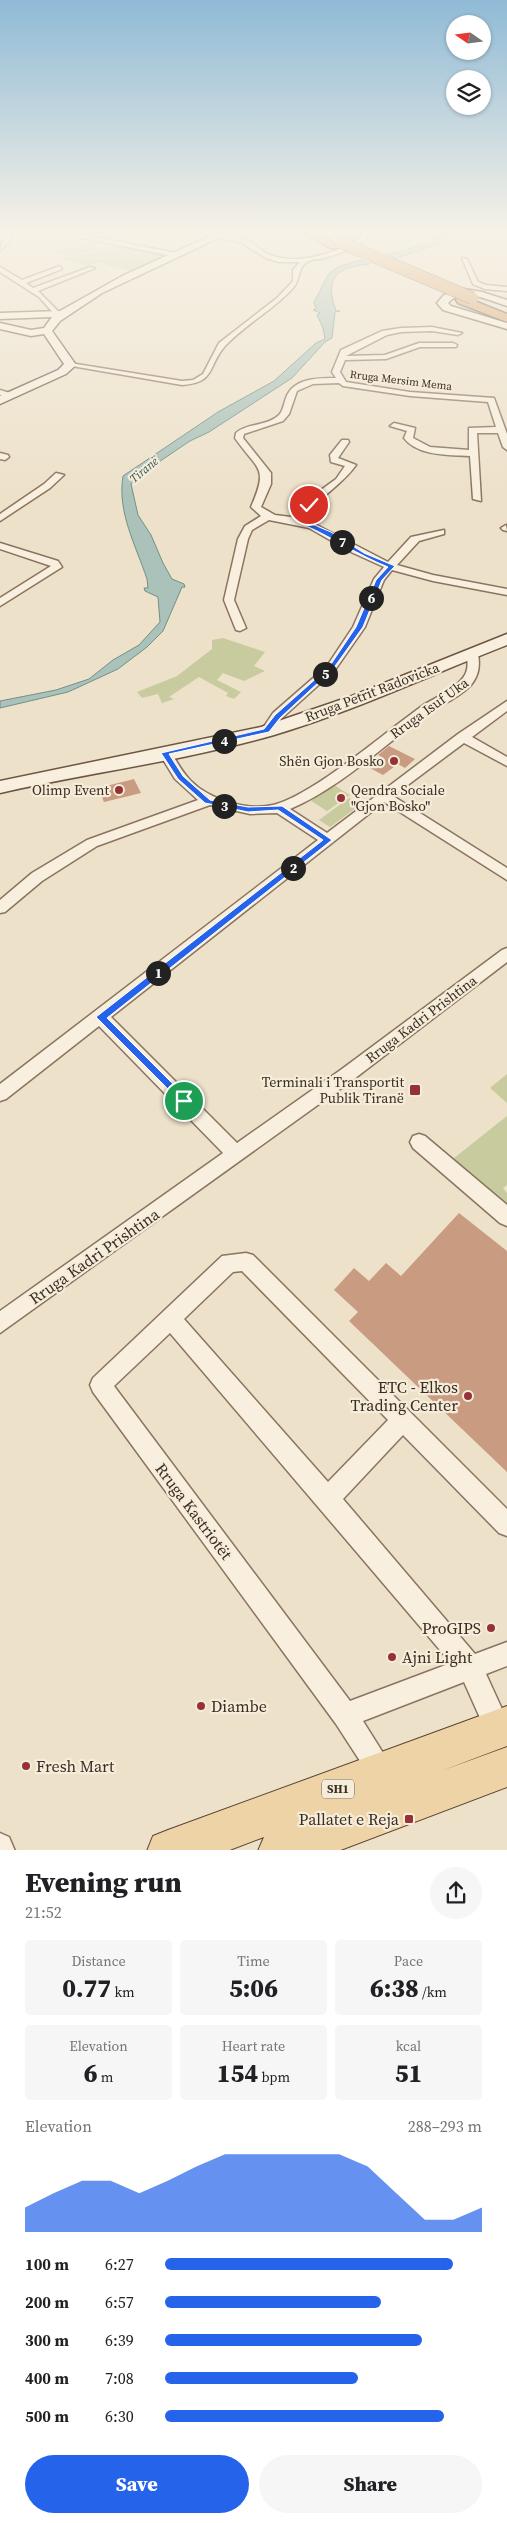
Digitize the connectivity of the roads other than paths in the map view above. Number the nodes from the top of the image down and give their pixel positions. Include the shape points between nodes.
1 (54, 319) edge
2 (254, 319) edge
3 (485, 319) edge
4 (0, 326) edge
5 (507, 326) edge
6 (46, 331) junction
7 (31, 333) junction
8 (458, 333) dead end
9 (55, 345) junction
10 (453, 345) dead end
11 (342, 358) junction
12 (70, 365) junction
13 (341, 381) junction
14 (3, 396) edge
15 (394, 426) dead end
16 (501, 430) junction
17 (345, 442) dead end
18 (507, 447) edge
19 (474, 453) junction
20 (59, 475) dead end
21 (478, 499) dead end
22 (267, 517) junction
23 (0, 518) edge
24 (304, 522) junction
25 (440, 532) dead end
26 (0, 546) edge
27 (392, 566) junction
28 (507, 592) edge
29 (0, 604) edge
30 (240, 628) dead end
31 (507, 639) edge
32 (472, 653) junction
33 (507, 705) edge
34 (267, 731) junction
35 (462, 737) junction
36 (165, 753) junction
37 (507, 762) edge
38 (0, 786) edge
39 (384, 796) junction
40 (208, 802) junction
41 (280, 808) junction
42 (328, 840) junction
43 (507, 875) edge
44 (0, 908) edge
45 (507, 954) edge
46 (101, 1017) junction
47 (0, 1094) edge
48 (419, 1142) dead end
49 (236, 1154) junction
50 (507, 1217) edge
51 (170, 1318) junction
52 (0, 1323) edge
53 (402, 1418) junction
54 (328, 1499) junction
55 (507, 1525) edge
56 (507, 1654) edge
57 (470, 1667) junction
58 (345, 1714) junction
59 (504, 1741) edge
60 (383, 1773) junction
61 (0, 1846) edge
62 (2, 1850) edge
63 (168, 1850) edge
64 (279, 1850) edge

1 - 6 main road
2 - 12 street via 222,345 206,375 189,384
3 - 5 main road
4 - 7 main road
6 - 7 main road
6 - 9 main road
7 - 9 main road
8 - 11 street, Rruga Mersim Mema via 416,329 385,333 346,350
9 - 12 main road
10 - 11 street via 412,347 386,357
11 - 13 street, Rruga Mersim Mema via 336,369
12 - 14 main road via 62,372
13 - 16 street, Rruga Mersim Mema via 343,384 410,394 491,400
13 - 22 street, Rruga Mersim Mema via 318,381 294,391 278,420 240,433 239,438 266,473 266,484 256,506
15 - 19 street via 412,430 408,438 422,446 447,452
16 - 18 street
16 - 19 street via 472,430
17 - 24 street via 334,455 334,460 351,465 339,481 313,500 303,516
19 - 21 street
20 - 23 street
22 - 24 street
22 - 30 street via 248,528 243,539 229,600
24 - 27 street via 362,554
25 - 27 street via 415,539
26 - 29 street via 54,563 57,567
27 - 28 street
27 - 34 street via 379,580 360,627 331,668 277,716
31 - 32 main road, Rruga Petrit Radovicka
32 - 34 main road, Rruga Petrit Radovicka
32 - 41 street, Rruga Isuf Uka via 476,666 471,679 460,688 335,776
33 - 35 street
34 - 36 main road, Rruga Petrit Radovicka
35 - 37 street
35 - 39 street
36 - 38 main road, Rruga Petrit Radovicka
36 - 40 street via 181,778
39 - 42 street
39 - 43 street
40 - 41 street, Rruga Isuf Uka via 248,810
40 - 44 street via 92,843 36,878
41 - 42 street
42 - 46 street
45 - 49 street, Rruga Kadri Prishtina
46 - 47 street
46 - 49 street
48 - 50 street
49 - 52 street, Rruga Kadri Prishtina
51 - 53 street, Rruga Kastriotët via 229,1263 246,1262
51 - 54 street
51 - 58 street, Rruga Kastriotët via 100,1385
53 - 54 street
53 - 55 street, Rruga Kastriotët
54 - 57 street
56 - 57 street
57 - 58 street
57 - 59 street
58 - 60 street, Rruga Kastriotët
59 - 60 main road, SH1
59 - 64 main road
60 - 63 main road, SH1
61 - 62 street

